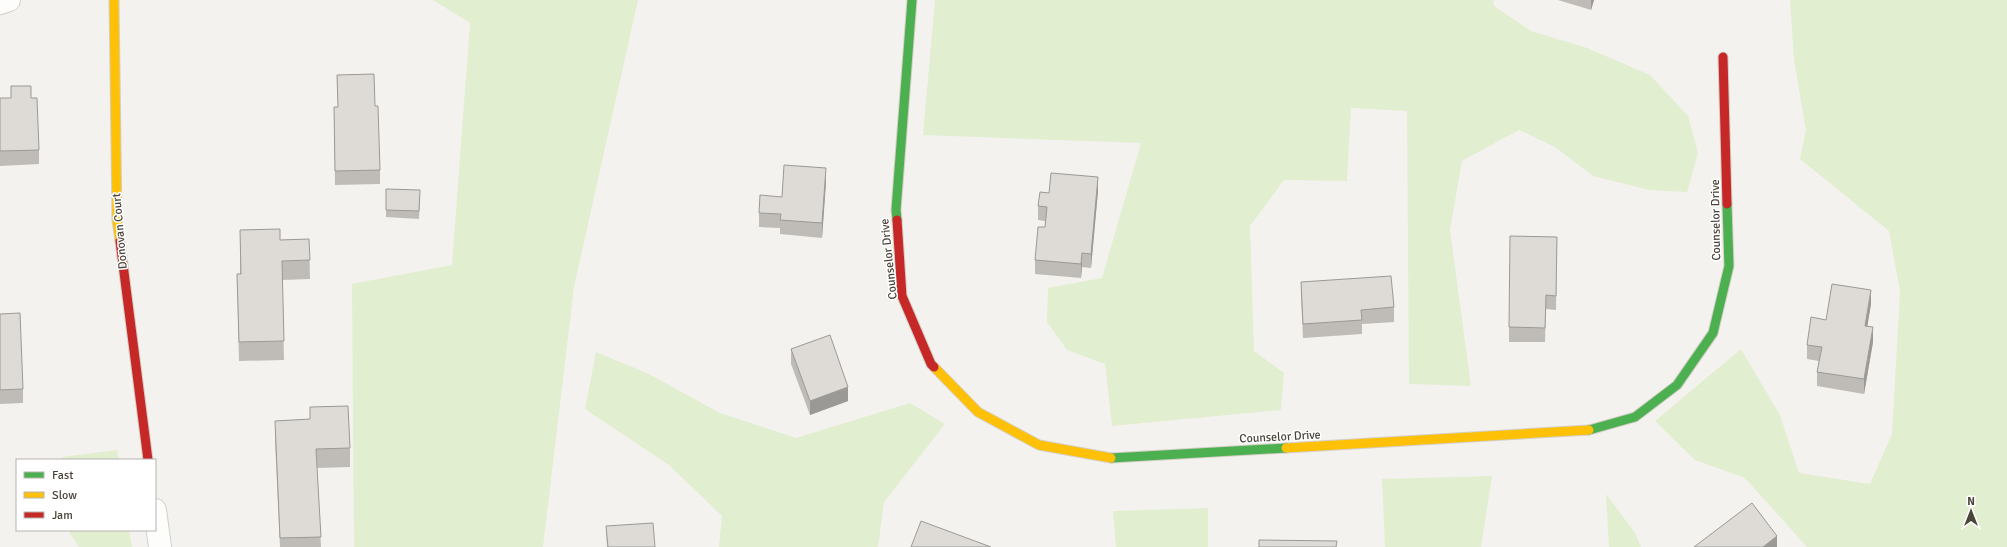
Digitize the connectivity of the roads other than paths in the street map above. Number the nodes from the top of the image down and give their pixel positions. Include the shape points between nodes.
1 (9, 0) edge
2 (114, 0) edge
3 (912, 0) edge
4 (0, 3) edge
5 (1723, 57) dead end
6 (148, 459) edge
7 (156, 517) edge
8 (160, 547) edge

1 - 4 street
2 - 6 street, Donovan Court via 117,220
3 - 5 street, Counselor Drive via 896,210 902,296 931,364 978,412 1039,445 1106,458 1584,432 1636,417 1677,385 1713,333 1729,266
7 - 8 street

